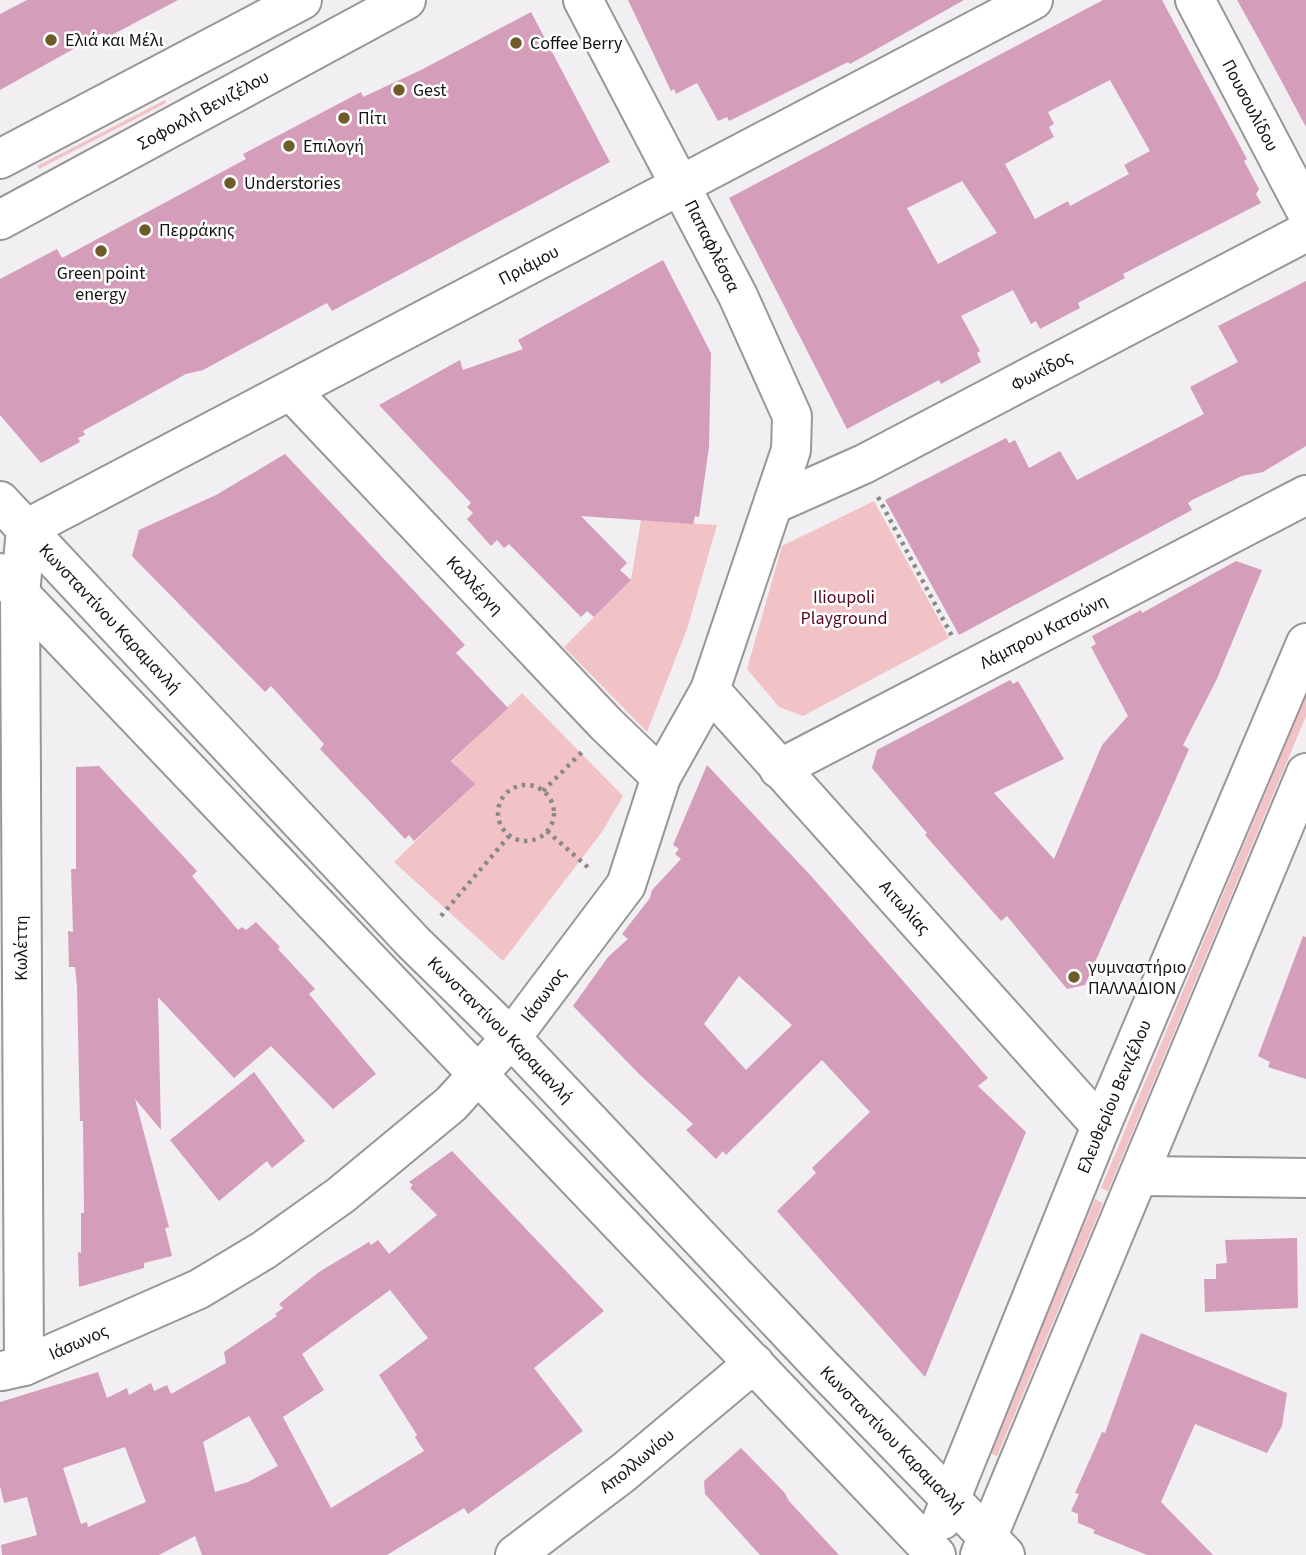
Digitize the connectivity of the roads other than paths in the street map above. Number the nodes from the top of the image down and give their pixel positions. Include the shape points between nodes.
1 (302, 0) edge
2 (406, 0) edge
3 (583, 0) edge
4 (1033, 0) edge
5 (1195, 0) edge
6 (0, 159) edge
7 (682, 187) junction
8 (1306, 211) edge
9 (0, 220) edge
10 (1306, 232) edge
11 (292, 392) junction
12 (1306, 495) edge
13 (0, 501) edge
14 (774, 504) junction
15 (26, 529) junction
16 (10, 584) edge
17 (1306, 643) edge
18 (710, 690) junction
19 (779, 769) junction
20 (1306, 773) edge
21 (660, 778) junction
22 (511, 1038) junction
23 (480, 1075) junction
24 (1101, 1126) junction
25 (1140, 1176) junction
26 (1306, 1178) edge
27 (754, 1363) junction
28 (12, 1369) edge
29 (950, 1499) junction
30 (991, 1549) edge
31 (932, 1553) edge
32 (515, 1555) edge

1 - 6 street
2 - 9 street, Σοφοκλή Βενιζέλου
3 - 7 street, Παπαφλέσσα
4 - 7 street, Πριάμου
5 - 8 street, Πουσουλίδου
7 - 11 street, Πριάμου
7 - 14 street, Παπαφλέσσα via 792,416 791,450
10 - 14 street, Φωκίδος via 864,464
11 - 15 street, Πριάμου
11 - 21 street, Καλλέργη
12 - 19 street, Λάμπρου Κατσώνη
13 - 15 street, Κωνσταντίνου Καραμανλή
14 - 18 street, Ιάσωνος
15 - 16 street, Κωλέττη
15 - 22 street, Κωνσταντίνου Καραμανλή via 395,922
16 - 23 street
16 - 28 street, Κωλέττη
17 - 24 street, Ελευθερίου Βενιζέλου
18 - 19 street, Αιτωλίας
18 - 21 street, Ιάσωνος
19 - 24 street, Αιτωλίας
20 - 25 street
21 - 22 street, Ιάσωνος via 626,885
22 - 23 street, Ιάσωνος
22 - 29 street, Κωνσταντίνου Καραμανλή
23 - 27 street
23 - 28 street, Ιάσωνος via 341,1195 264,1250 199,1289
24 - 29 street, Ελευθερίου Βενιζέλου
25 - 26 street
25 - 30 street
27 - 31 street
27 - 32 street, Απολλωνίου via 623,1473
29 - 30 street, Κωνσταντίνου Καραμανλή
29 - 31 street, Ελευθερίου Βενιζέλου

